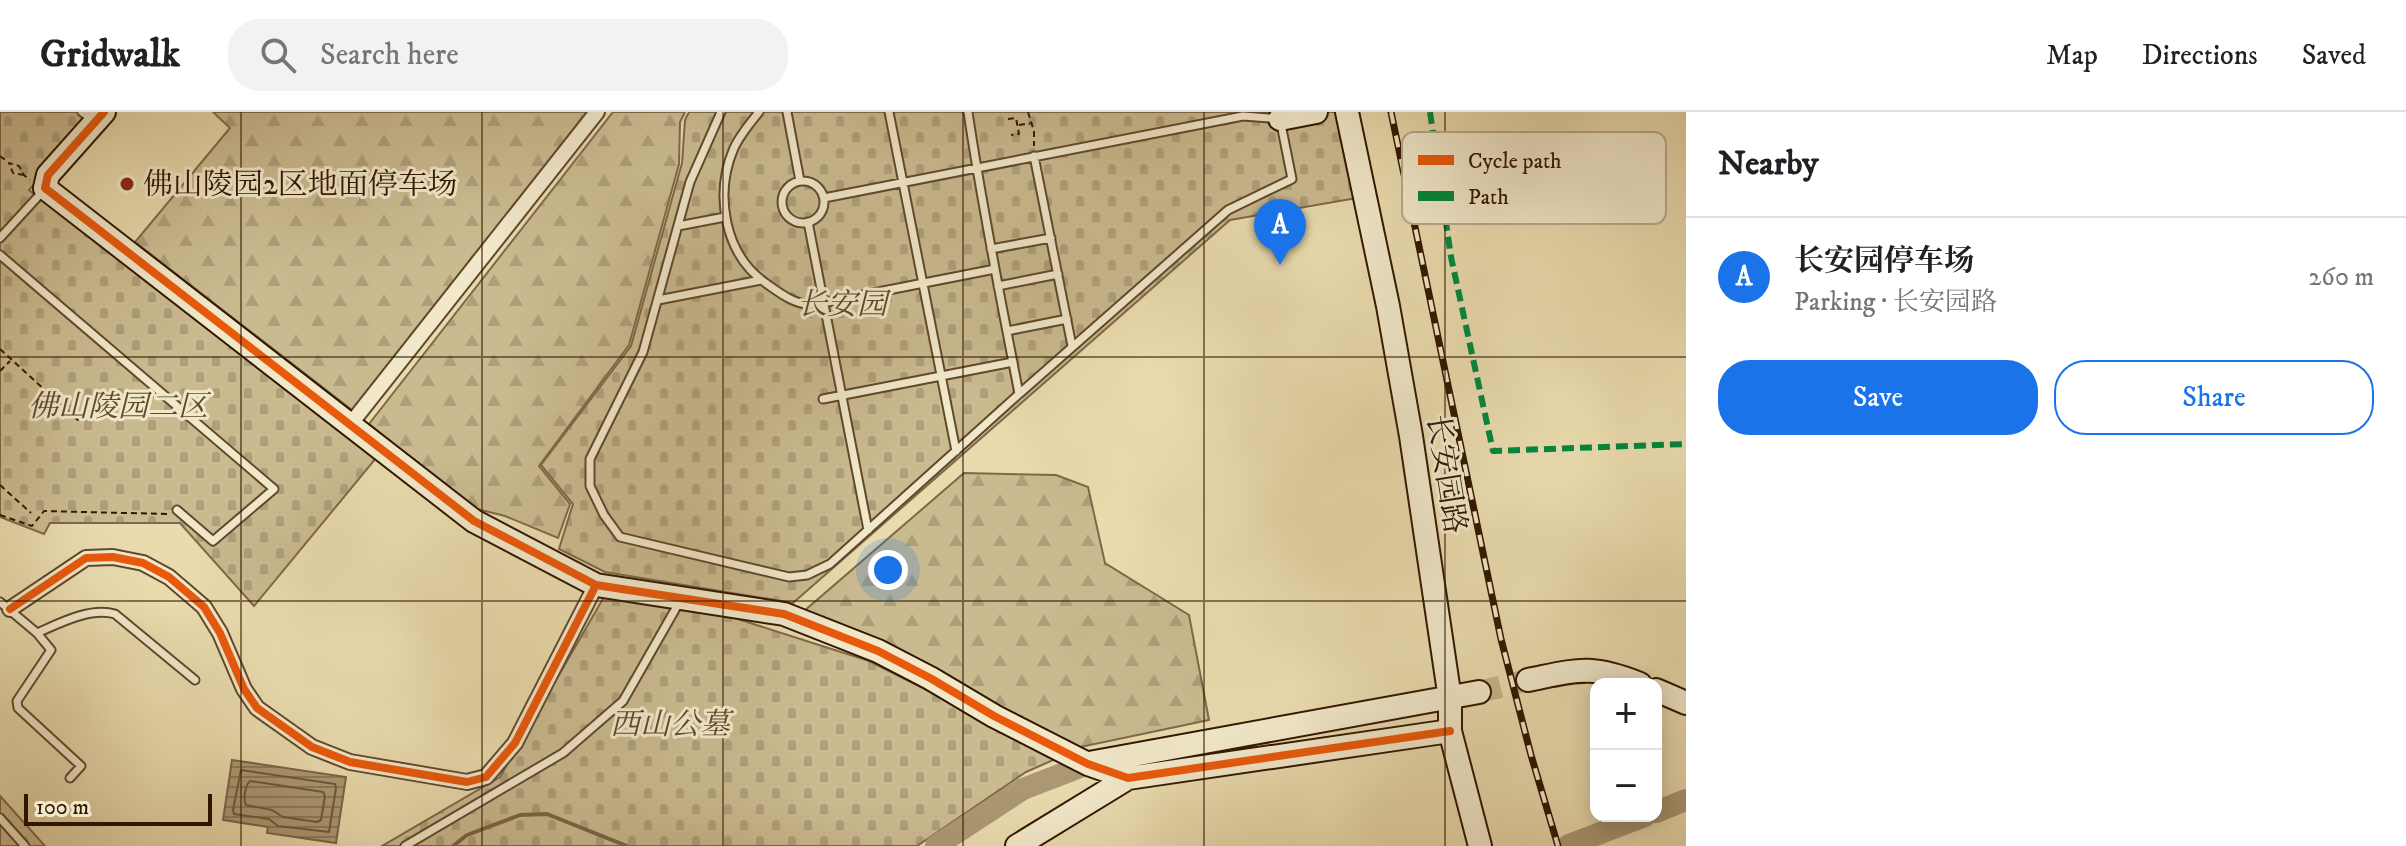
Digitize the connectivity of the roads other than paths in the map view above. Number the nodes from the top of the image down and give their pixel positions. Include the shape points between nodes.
1 (597, 112) edge
2 (721, 112) edge
3 (759, 112) edge
4 (787, 112) edge
5 (889, 112) edge
6 (968, 112) edge
7 (1316, 112) edge
8 (1347, 112) edge
9 (1242, 114) edge
10 (94, 115) edge
11 (1280, 119) junction
12 (1034, 156) junction
13 (976, 167) junction
14 (800, 181) junction
15 (903, 182) junction
16 (45, 188) junction
17 (824, 198) junction
18 (725, 217) junction
19 (808, 222) junction
20 (678, 226) junction
21 (0, 238) edge
22 (1051, 238) junction
23 (991, 249) junction
24 (0, 255) edge
25 (995, 269) junction
26 (1058, 274) junction
27 (761, 280) junction
28 (923, 283) junction
29 (998, 286) junction
30 (658, 300) junction
31 (824, 303) junction
32 (1067, 319) junction
33 (1007, 331) junction
34 (1072, 346) junction
35 (1013, 362) junction
36 (941, 376) junction
37 (1019, 394) junction
38 (842, 396) junction
39 (823, 399) dead end
40 (349, 426) junction
41 (956, 451) junction
42 (179, 512) road end
43 (868, 530) junction
44 (596, 585) junction
45 (681, 598) junction
46 (5, 605) edge
47 (37, 633) junction
48 (1626, 678) edge
49 (195, 680) dead end
50 (1528, 680) tunnel mouth
51 (1479, 692) tunnel mouth
52 (1662, 693) edge
53 (1450, 699) junction
54 (1686, 703) edge
55 (1450, 731) junction
56 (1088, 764) junction
57 (70, 778) dead end
58 (1128, 778) junction
59 (0, 818) edge
60 (25, 846) edge
61 (405, 846) edge
62 (1017, 846) edge
63 (1480, 846) edge

1 - 40 street
2 - 20 lane via 690,182
3 - 18 lane via 734,149 724,187
4 - 14 lane
5 - 15 lane
6 - 13 lane
7 - 11 street
8 - 53 street, 长安园路 via 1411,436
9 - 11 lane
9 - 12 lane
10 - 16 street via 48,175
11 - 34 lane via 1292,179 1228,210
12 - 13 lane
12 - 22 lane
13 - 15 lane
13 - 23 lane
14 - 17 lane via 818,186
14 - 19 lane via 786,189 781,202 792,220
15 - 17 lane
15 - 28 lane
16 - 21 lane
16 - 40 street
17 - 19 lane via 822,212
18 - 20 lane
18 - 27 lane via 736,248
19 - 31 lane
20 - 30 lane
22 - 23 lane
22 - 26 lane
23 - 25 lane
24 - 42 lane via 274,489 213,541
25 - 28 lane
25 - 29 lane
26 - 29 lane
26 - 32 lane
27 - 30 lane
27 - 31 lane via 802,304
28 - 31 lane
28 - 36 lane
29 - 33 lane
30 - 43 lane via 643,352 590,459 590,486 614,531 634,541 789,577 830,564
31 - 38 lane
32 - 33 lane
32 - 34 lane
33 - 35 lane
34 - 37 lane
35 - 36 lane
35 - 37 lane
36 - 38 lane
36 - 41 lane
37 - 41 lane
38 - 39 lane
38 - 43 lane
40 - 44 street via 474,521
41 - 43 lane
44 - 45 street
44 - 46 street via 515,743 486,777 467,782 350,762 312,747 257,708 204,607 143,563 86,558
45 - 56 street via 784,614 878,651
45 - 61 lane via 623,701 563,753
46 - 47 lane
47 - 49 lane via 70,618 115,614
47 - 57 lane via 51,650 17,701 18,708 81,766
48 - 50 street via 1585,669
51 - 53 street
52 - 54 street
53 - 55 street, 长安园路
53 - 56 street
55 - 58 street
55 - 63 street, 长安园路
56 - 58 street
58 - 62 street
59 - 60 lane

